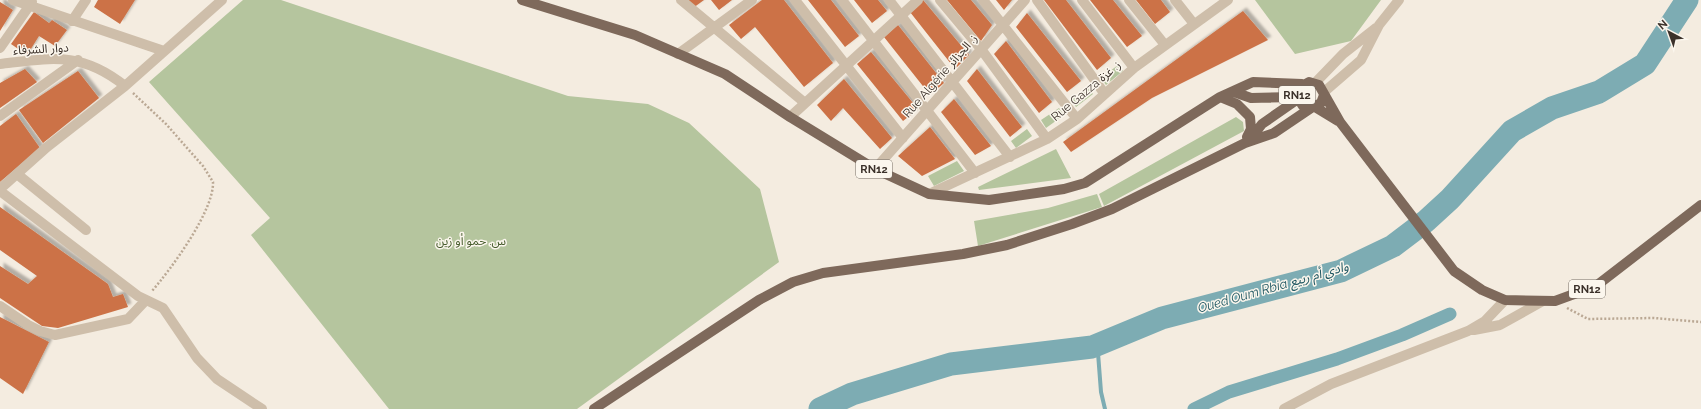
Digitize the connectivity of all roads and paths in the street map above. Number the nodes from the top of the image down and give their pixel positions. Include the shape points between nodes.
1 (13, 0) edge
2 (86, 0) edge
3 (222, 0) edge
4 (522, 0) edge
5 (681, 0) edge
6 (795, 0) edge
7 (842, 0) edge
8 (889, 0) edge
9 (918, 0) edge
10 (940, 0) edge
11 (983, 0) edge
12 (1025, 0) edge
13 (1037, 0) edge
14 (1082, 0) edge
15 (1129, 0) edge
16 (1175, 0) edge
17 (1399, 0) edge
18 (747, 1) edge
19 (1225, 1) edge
20 (31, 3) edge
21 (901, 16) junction
22 (72, 21) junction
23 (1194, 24) junction
24 (1003, 25) junction
25 (1379, 25) junction
26 (714, 28) junction
27 (874, 40) junction
28 (1165, 45) junction
29 (0, 48) edge
30 (981, 49) junction
31 (164, 51) junction
32 (678, 54) junction
33 (78, 60) junction
34 (0, 64) edge
35 (846, 66) junction
36 (1134, 68) junction
37 (952, 82) junction
38 (1315, 83) junction
39 (1302, 84) junction
40 (125, 86) junction
41 (1234, 92) junction
42 (1104, 93) junction
43 (1324, 94) junction
44 (1220, 97) junction
45 (1298, 98) junction
46 (805, 103) junction
47 (1313, 108) junction
48 (927, 110) junction
49 (0, 116) edge
50 (790, 117) junction
51 (1077, 119) junction
52 (1340, 122) junction
53 (903, 138) junction
54 (1047, 139) junction
55 (1247, 142) junction
56 (1010, 157) junction
57 (875, 169) junction
58 (975, 173) junction
59 (17, 174) junction
60 (0, 190) edge
61 (929, 194) junction
62 (1701, 205) edge
63 (86, 230) dead end
64 (146, 300) junction
65 (1506, 300) junction
66 (1543, 301) junction
67 (1555, 301) junction
68 (0, 306) edge
69 (1701, 322) edge
70 (1468, 331) junction
71 (262, 409) edge
72 (594, 409) edge
73 (1284, 409) edge

1 - 20 street
2 - 22 street
3 - 31 street
4 - 32 main road, RN12 via 635,35
5 - 26 street
6 - 35 street
7 - 27 street
8 - 21 street
9 - 21 street
10 - 30 street
11 - 24 street
12 - 24 street, Rue Algérie ز. الجزائر
13 - 42 street
14 - 36 street
15 - 28 street
16 - 23 street
17 - 25 street
18 - 26 street
19 - 23 street, Rue Gazza ز. غزة
20 - 22 street
20 - 29 street
21 - 27 street
21 - 37 street
22 - 31 street
23 - 28 street, Rue Gazza ز. غزة
24 - 30 street, Rue Algérie ز. الجزائر
24 - 51 street
25 - 38 street via 1343,54
25 - 43 street via 1361,60
26 - 32 street
26 - 46 street
27 - 35 street
27 - 48 street
28 - 36 street, Rue Gazza ز. غزة
30 - 37 street, Rue Algérie ز. الجزائر
30 - 54 street
31 - 40 street
32 - 50 main road, RN12 via 725,74
33 - 34 street, دوار الشرفاء via 42,59
33 - 40 street, دوار الشرفاء via 96,67
33 - 49 street
35 - 46 street
35 - 53 street
36 - 42 street, Rue Gazza ز. غزة
37 - 48 street, Rue Algérie ز. الجزائر
37 - 56 street
38 - 39 main road, RN12
38 - 43 main road, RN12
39 - 41 main road, RN12 via 1253,82
39 - 45 main road, RN12 via 1298,90
40 - 59 street
40 - 64 path via 166,124 203,166 213,182 210,202 201,218 182,251
41 - 44 main road, RN12
41 - 45 main road, RN12 via 1251,98
42 - 51 street, Rue Gazza ز. غزة
43 - 47 main road, RN12 via 1321,102
43 - 52 main road, RN12
44 - 55 main road via 1237,104 1250,117 1251,129
44 - 61 main road, RN12 via 1085,183 1064,189 989,200
45 - 47 main road, RN12 via 1303,106
45 - 55 main road via 1262,124
46 - 50 street
47 - 52 main road, RN12
47 - 55 main road via 1274,133
48 - 53 street, Rue Algérie ز. الجزائر
48 - 58 street
50 - 57 main road, RN12
51 - 54 street, Rue Gazza ز. غزة
52 - 65 main road, RN12 via 1454,271 1482,290
53 - 57 street, Rue Algérie ز. الجزائر
54 - 56 street, Rue Gazza ز. غزة
55 - 72 main road via 1112,209 1007,245 963,254 823,273 793,282 759,300
56 - 58 street, Rue Gazza ز. غزة
57 - 61 main road, RN12
58 - 61 street, Rue Gazza ز. غزة
59 - 60 street
59 - 63 street
60 - 64 street via 73,248
62 - 67 main road, RN12 via 1596,286
64 - 68 street via 128,318 55,335 28,325
64 - 71 street via 163,308 197,358 217,379
65 - 66 main road, RN12
65 - 70 street via 1485,321
66 - 67 main road, RN12
66 - 70 street via 1500,325
67 - 69 path via 1588,319 1654,318
70 - 73 street via 1331,384

